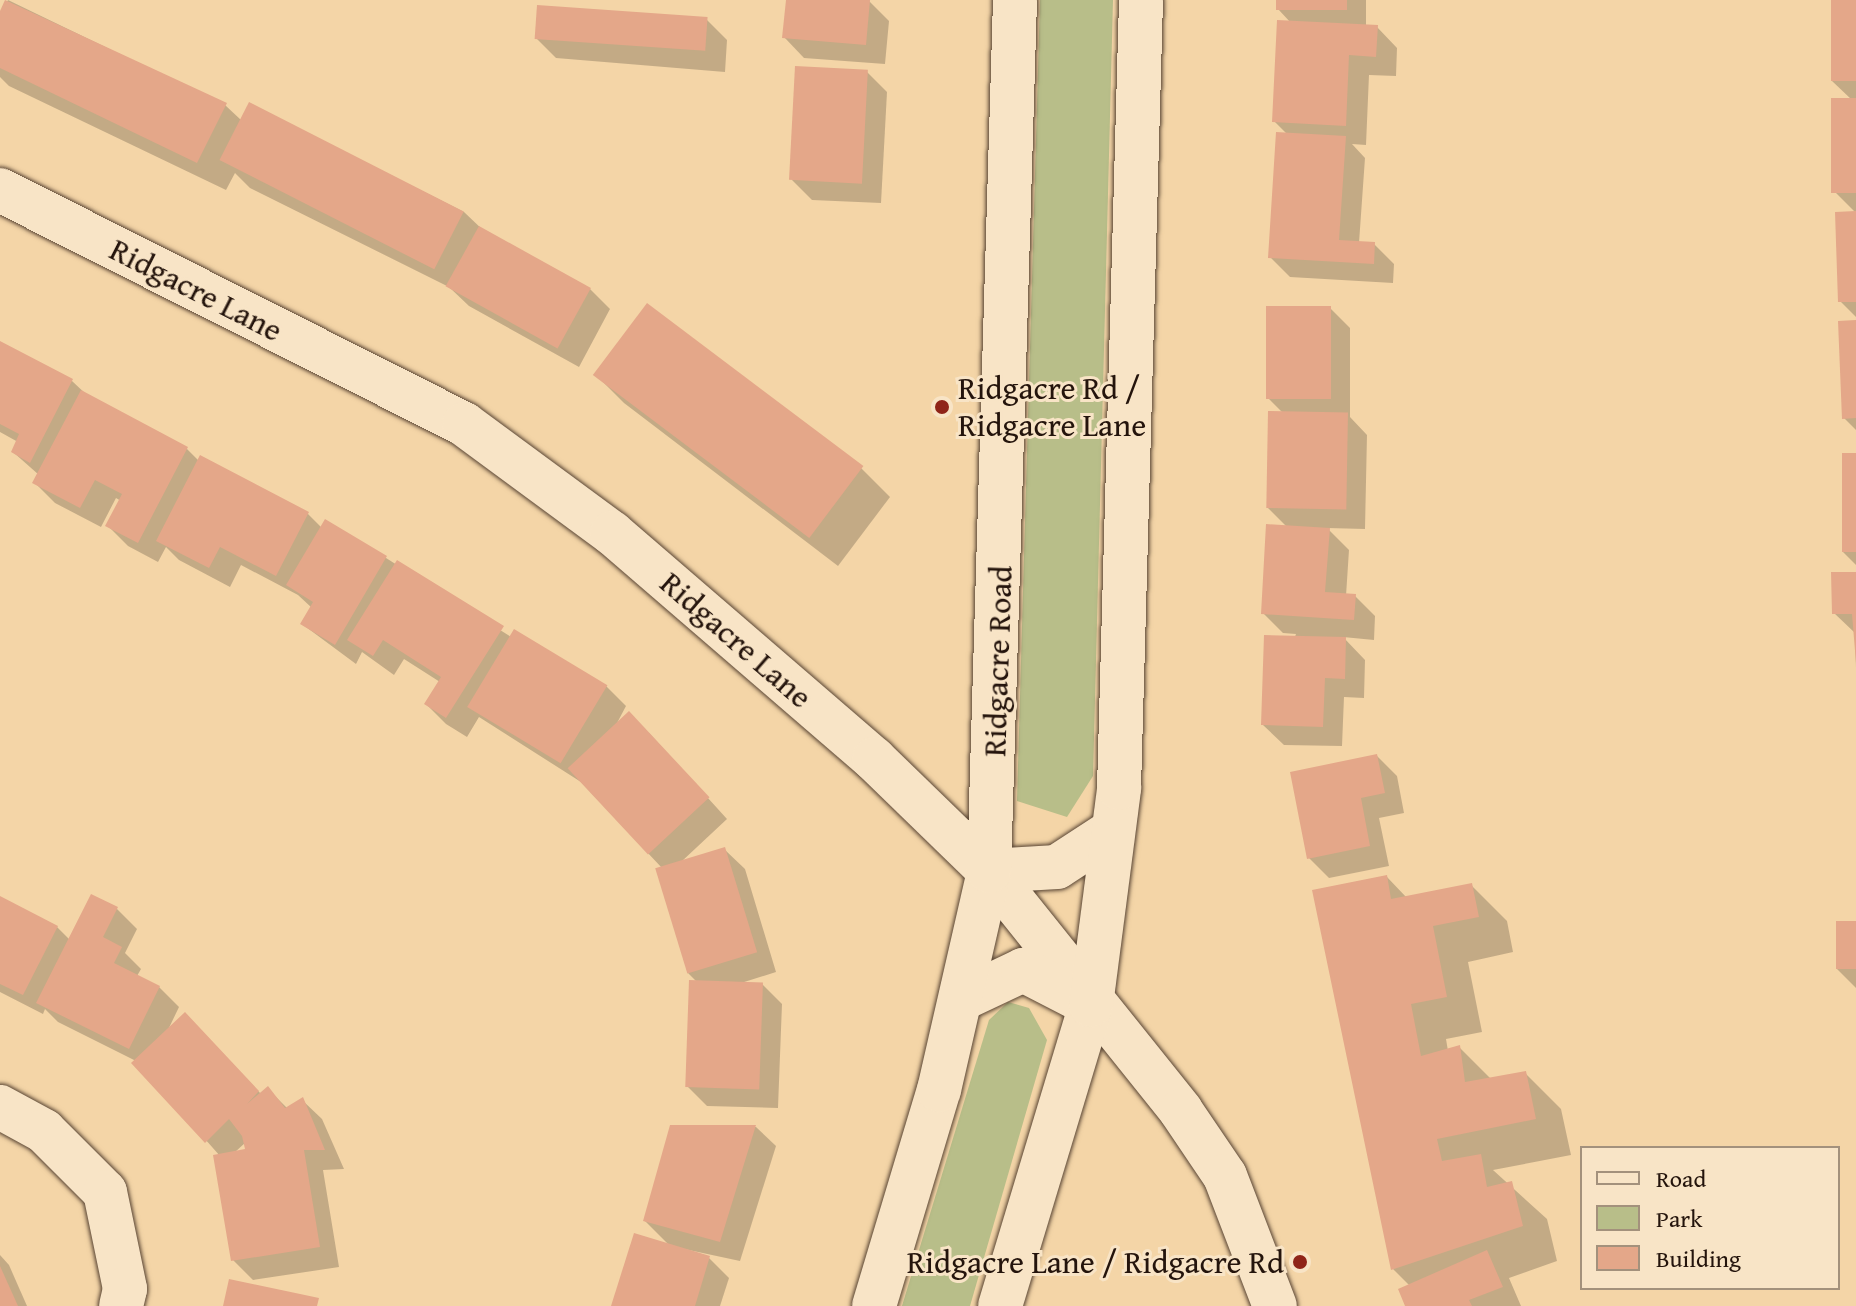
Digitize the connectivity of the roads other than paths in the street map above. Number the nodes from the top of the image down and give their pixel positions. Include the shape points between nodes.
1 (1015, 0) edge
2 (1141, 0) edge
3 (0, 190) edge
4 (1112, 831) junction
5 (989, 871) junction
6 (962, 999) junction
7 (1091, 1005) junction
8 (0, 1107) edge
9 (121, 1306) edge
10 (874, 1306) edge
11 (1000, 1306) edge
12 (1275, 1306) edge

1 - 5 street, Ridgacre Road
2 - 4 street via 1126,632
3 - 5 street, Ridgacre Lane via 464,424 624,543 874,759
4 - 5 street via 1057,867
4 - 7 street
5 - 6 street, Ridgacre Road
5 - 7 street, Ridgacre Lane
6 - 7 street via 1023,970
6 - 10 street, Ridgacre Road
7 - 11 street
7 - 12 street, Ridgacre Lane via 1181,1111 1225,1176
8 - 9 street via 44,1131 105,1192 125,1289

